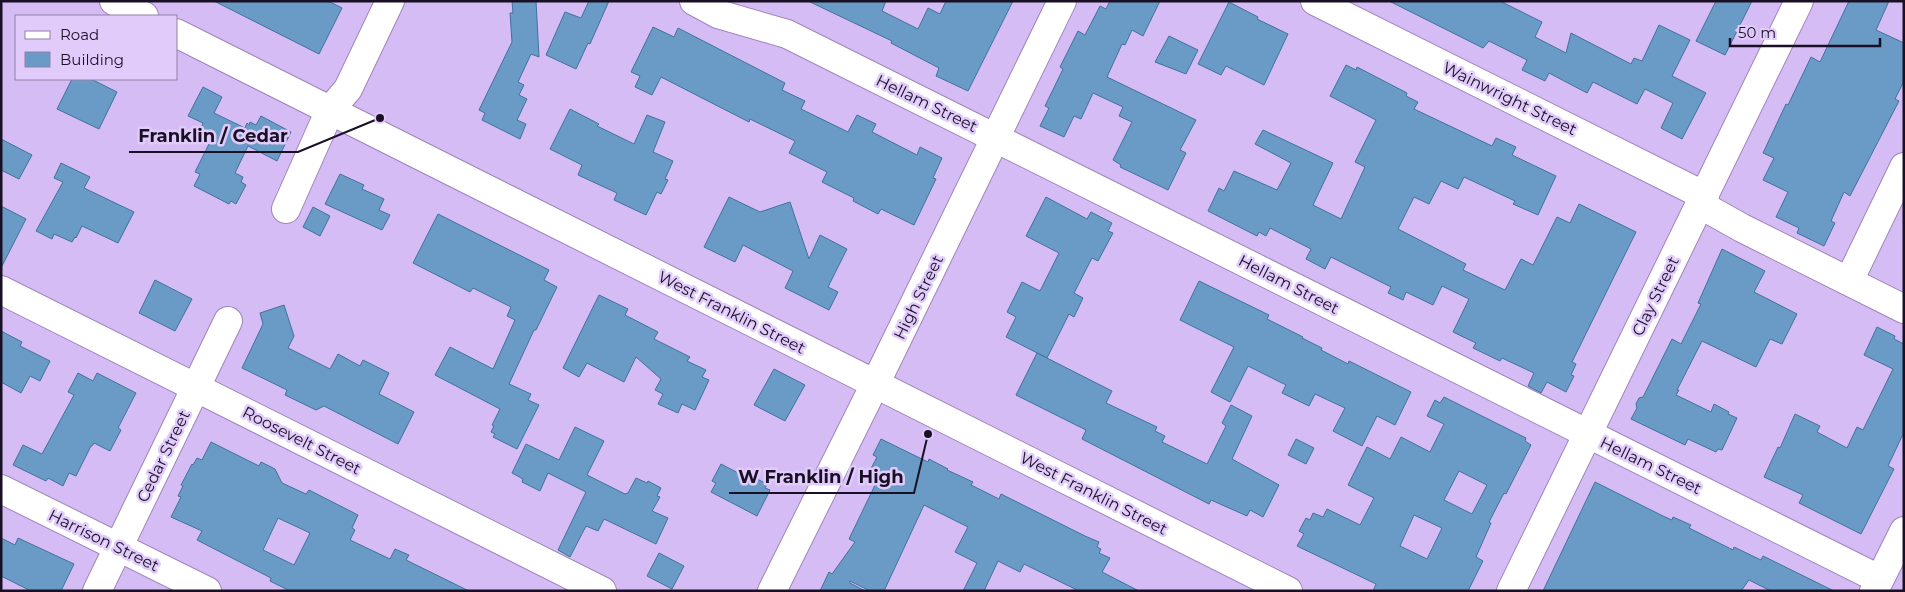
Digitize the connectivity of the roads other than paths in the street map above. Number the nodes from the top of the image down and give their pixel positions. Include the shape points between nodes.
1 (114, 1) edge
2 (390, 1) edge
3 (694, 1) edge
4 (1062, 1) edge
5 (1315, 1) edge
6 (1799, 1) edge
7 (142, 15) edge
8 (178, 33) edge
9 (330, 110) junction
10 (996, 137) junction
11 (1904, 167) edge
12 (1703, 200) junction
13 (286, 209) dead end
14 (1849, 281) junction
15 (1, 290) edge
16 (1904, 308) edge
17 (228, 321) dead end
18 (876, 384) junction
19 (197, 387) junction
20 (1587, 434) junction
21 (1, 489) edge
22 (1904, 531) edge
23 (118, 548) junction
24 (1877, 585) edge
25 (97, 591) edge
26 (207, 591) edge
27 (602, 591) edge
28 (772, 591) edge
29 (1288, 591) edge
30 (1511, 591) edge

1 - 7 street
2 - 9 street via 348,89
3 - 10 street, Hellam Street via 718,14 787,34
4 - 10 street, High Street
5 - 12 street, Wainwright Street
6 - 12 street, Clay Street
8 - 9 street, West Franklin Street
9 - 13 street
9 - 18 street, West Franklin Street
10 - 18 street, High Street
10 - 20 street, Hellam Street
11 - 14 street
12 - 14 street, Wainwright Street via 1742,228
12 - 20 street, Clay Street
14 - 16 street, Wainwright Street
15 - 19 street, Roosevelt Street
17 - 19 street, Cedar Street
18 - 28 street, High Street
18 - 29 street, West Franklin Street
19 - 23 street, Cedar Street
19 - 27 street, Roosevelt Street
20 - 24 street, Hellam Street
20 - 30 street, Clay Street
21 - 23 street, Harrison Street
22 - 24 street
23 - 25 street, Cedar Street
23 - 26 street, Harrison Street

